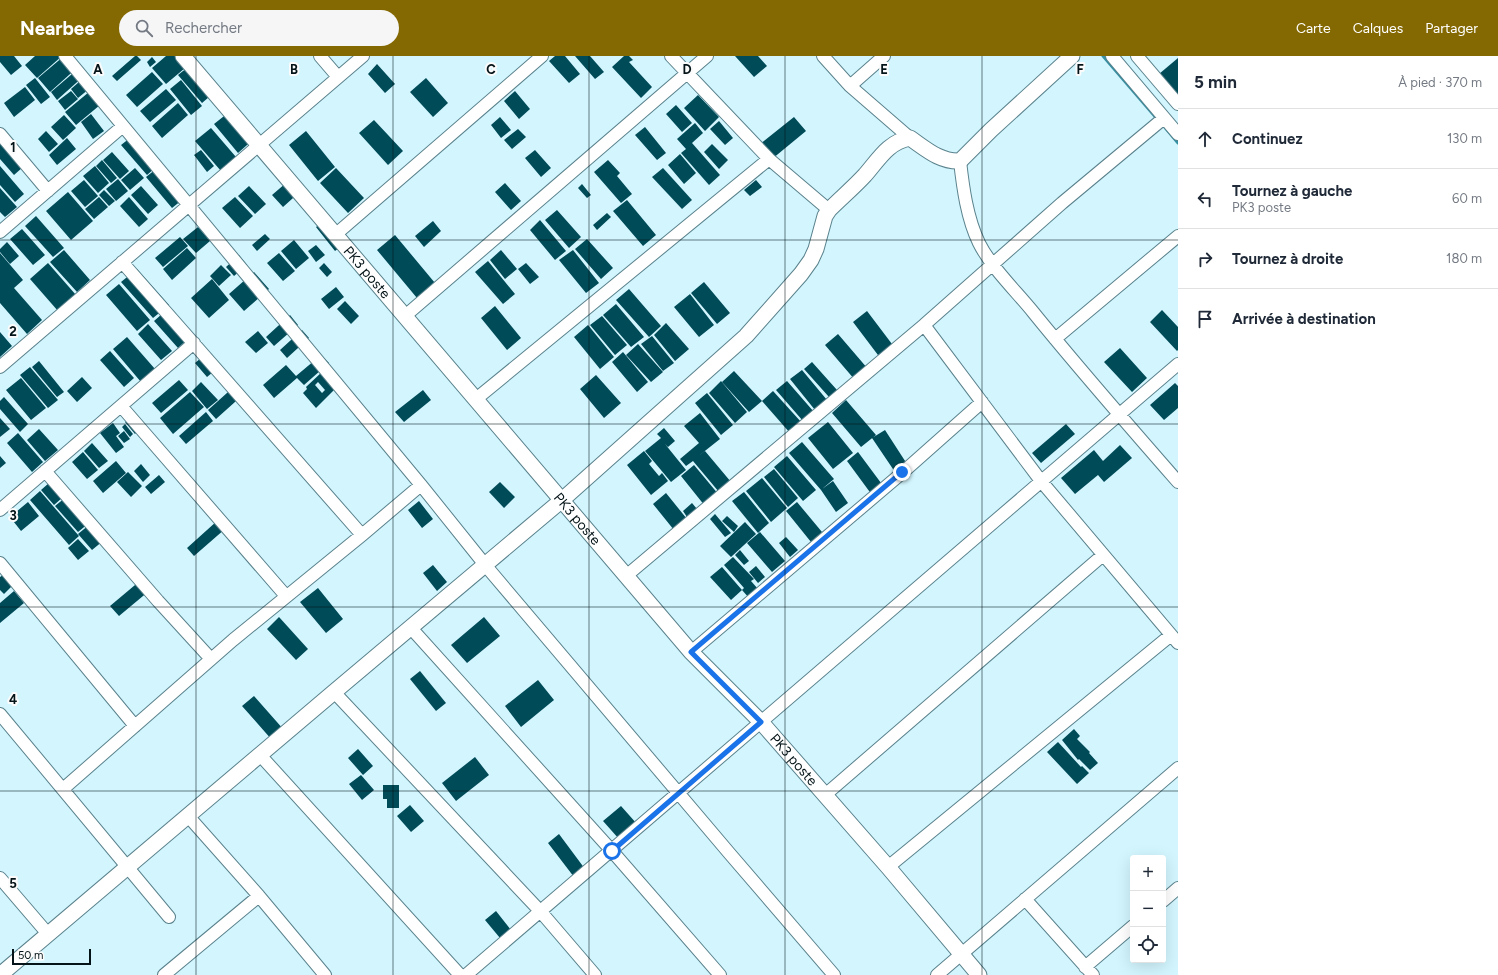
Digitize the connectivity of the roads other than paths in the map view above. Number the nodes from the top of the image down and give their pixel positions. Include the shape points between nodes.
1 (65, 56) edge
2 (183, 56) edge
3 (320, 56) edge
4 (363, 56) edge
5 (542, 56) edge
6 (671, 56) edge
7 (706, 56) edge
8 (823, 56) edge
9 (884, 56) edge
10 (1072, 56) edge
11 (1112, 56) edge
12 (1137, 56) edge
13 (686, 74) junction
14 (338, 77) junction
15 (850, 86) junction
16 (1178, 104) edge
17 (1164, 118) junction
18 (123, 126) junction
19 (0, 134) edge
20 (1178, 134) edge
21 (910, 138) junction
22 (259, 145) junction
23 (769, 159) junction
24 (960, 161) junction
25 (48, 191) junction
26 (189, 205) junction
27 (829, 210) junction
28 (0, 232) edge
29 (336, 235) junction
30 (1178, 236) edge
31 (122, 262) junction
32 (993, 264) junction
33 (405, 316) junction
34 (924, 325) junction
35 (1055, 339) junction
36 (194, 343) junction
37 (1178, 364) edge
38 (0, 367) edge
39 (476, 399) junction
40 (982, 402) junction
41 (121, 406) junction
42 (1119, 413) junction
43 (45, 471) junction
44 (1040, 481) junction
45 (1178, 482) edge
46 (421, 485) junction
47 (562, 500) junction
48 (0, 510) edge
49 (362, 536) junction
50 (1104, 555) junction
51 (0, 563) edge
52 (486, 566) junction
53 (626, 576) junction
54 (286, 596) junction
55 (411, 628) junction
56 (1174, 639) edge
57 (691, 652) junction
58 (211, 659) junction
59 (334, 692) junction
60 (0, 714) edge
61 (761, 722) junction
62 (135, 726) junction
63 (260, 755) junction
64 (1178, 768) edge
65 (63, 789) junction
66 (678, 794) junction
67 (824, 795) junction
68 (188, 816) junction
69 (612, 851) junction
70 (127, 868) junction
71 (888, 868) junction
72 (0, 878) edge
73 (1178, 888) edge
74 (259, 896) junction
75 (1166, 898) edge
76 (1025, 899) junction
77 (541, 912) junction
78 (169, 917) dead end
79 (1132, 927) edge
80 (48, 934) junction
81 (961, 955) junction
82 (1089, 971) edge
83 (321, 974) edge
84 (0, 975) edge
85 (164, 975) edge
86 (460, 975) edge
87 (466, 975) edge
88 (595, 975) edge
89 (720, 975) edge
90 (834, 975) edge
91 (937, 975) edge
92 (979, 975) edge

1 - 18 street
2 - 22 street, PK3 poste
3 - 14 street
4 - 14 street
5 - 29 street
6 - 13 street
7 - 13 street
8 - 15 street
9 - 15 street
10 - 24 street
11 - 17 street
12 - 16 street
13 - 23 street
13 - 33 street
14 - 22 street
15 - 21 street
17 - 20 street
17 - 32 street
18 - 25 street
18 - 26 street
19 - 25 street
21 - 24 street via 942,159
21 - 27 street via 898,141 885,151 866,175
22 - 26 street
22 - 29 street, PK3 poste
23 - 27 street
23 - 39 street
24 - 32 street via 962,185 970,218 979,242
25 - 28 street
26 - 31 street
26 - 46 street
27 - 47 street via 811,260 746,336
29 - 33 street, PK3 poste
30 - 35 street
31 - 36 street
31 - 38 street
32 - 34 street
32 - 35 street
33 - 39 street, PK3 poste
34 - 40 street
34 - 53 street
35 - 42 street
36 - 41 street
36 - 49 street
37 - 42 street
39 - 47 street, PK3 poste
40 - 44 street
40 - 57 street
41 - 43 street
41 - 54 street
42 - 44 street
42 - 45 street
43 - 48 street
43 - 58 street
44 - 50 street
44 - 61 street
46 - 49 street
46 - 52 street
47 - 52 street
47 - 53 street, PK3 poste
49 - 54 street
50 - 56 street
50 - 67 street
51 - 62 street
52 - 55 street
52 - 66 street
53 - 57 street, PK3 poste
54 - 58 street
55 - 59 street
55 - 69 street
56 - 71 street
57 - 61 street, PK3 poste
58 - 62 street
59 - 63 street
59 - 77 street
60 - 65 street
61 - 66 street
61 - 67 street, PK3 poste
62 - 65 street
63 - 68 street
63 - 86 street
64 - 76 street
65 - 70 street
66 - 69 street
66 - 90 street
67 - 71 street, PK3 poste
68 - 70 street
68 - 74 street
69 - 77 street
69 - 89 street
70 - 78 street
70 - 80 street
71 - 81 street, PK3 poste
72 - 80 street
73 - 75 street
74 - 83 street
74 - 85 street
76 - 81 street
76 - 82 street
77 - 87 street
77 - 88 street
79 - 82 street
80 - 84 street
81 - 91 street
81 - 92 street, PK3 poste

